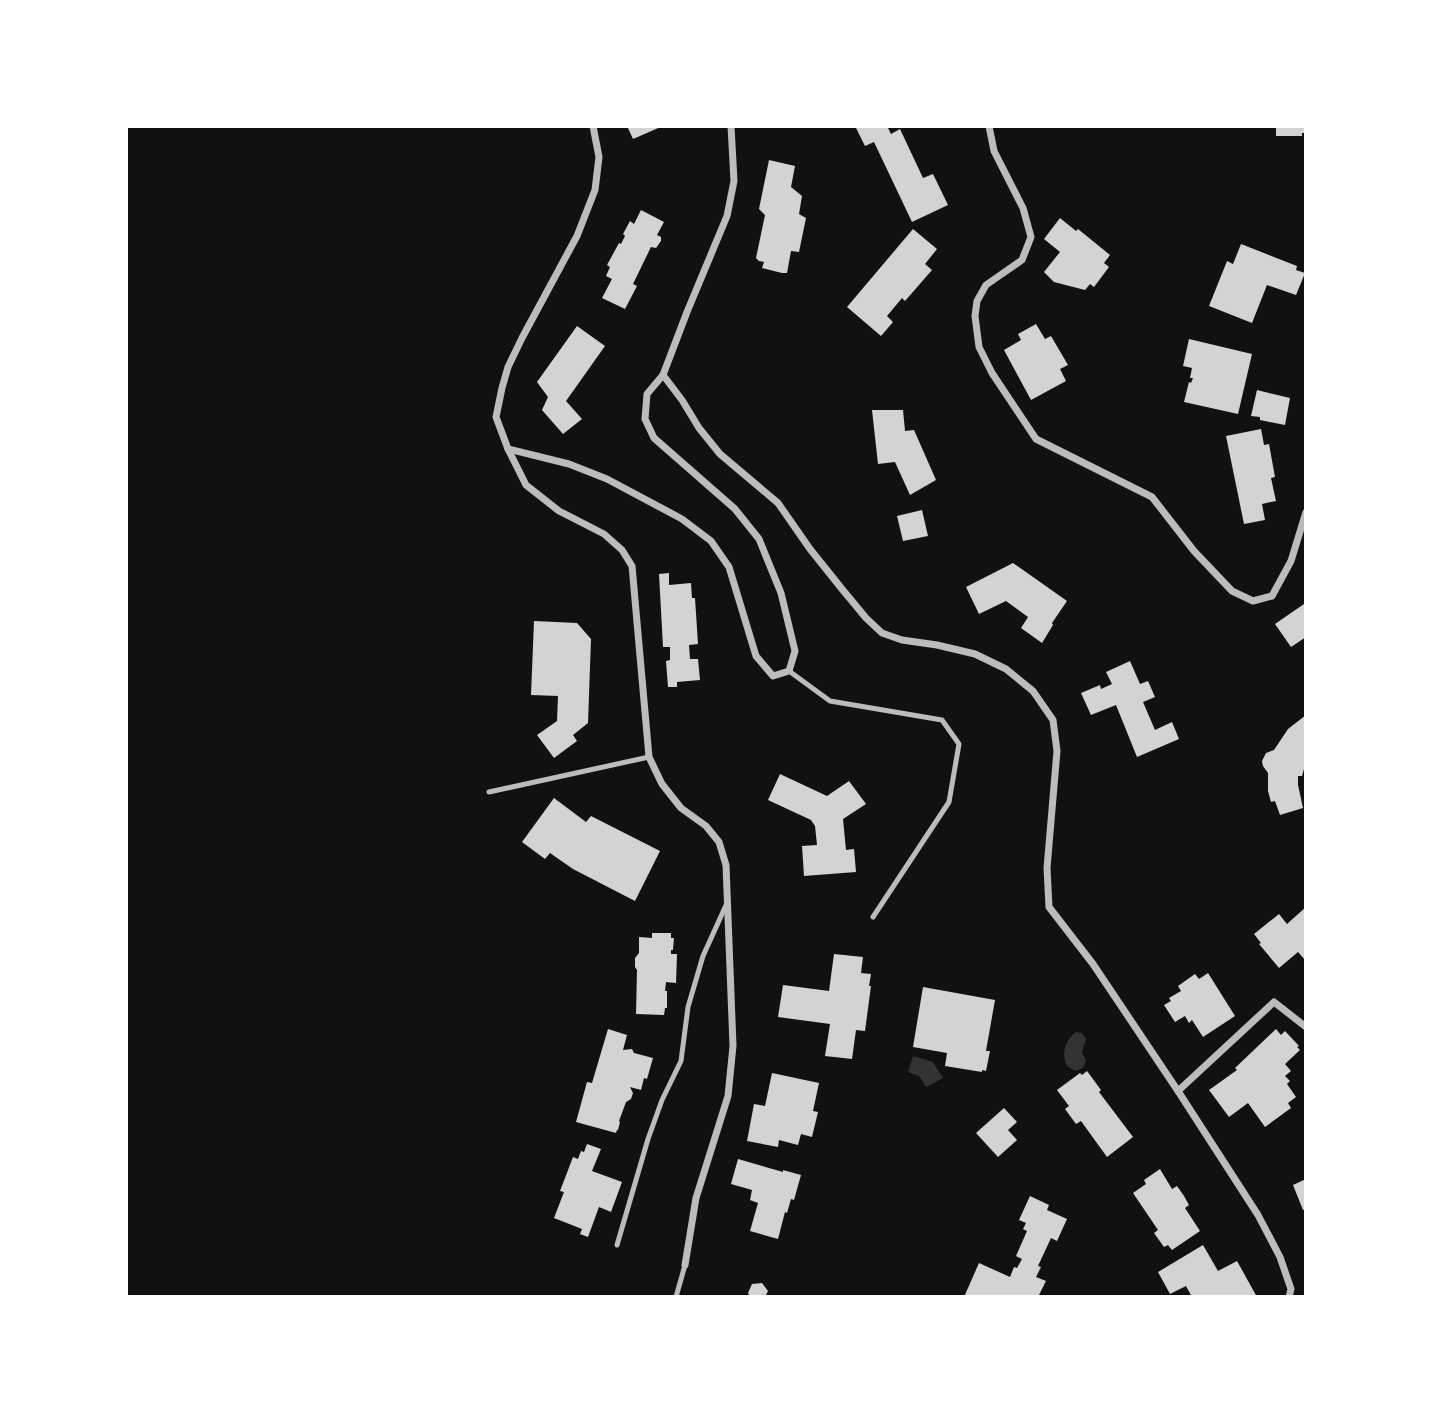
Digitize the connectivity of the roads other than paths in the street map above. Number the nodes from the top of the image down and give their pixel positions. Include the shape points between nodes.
1 (593, 126) edge
2 (731, 126) edge
3 (989, 126) edge
4 (663, 375) junction
5 (508, 449) junction
6 (1306, 512) edge
7 (789, 671) junction
8 (649, 757) junction
9 (489, 792) dead end
10 (727, 902) junction
11 (873, 917) dead end
12 (1306, 1027) edge
13 (1178, 1091) junction
14 (617, 1245) dead end
15 (685, 1265) joint
16 (676, 1297) edge
17 (1289, 1297) edge

1 - 5 street via 599,157 595,190 502,388 496,417
2 - 4 street via 734,181 727,216
3 - 6 street via 994,150 1023,208 1031,237 1022,260 986,285 977,301 979,347 1036,439 1152,497 1232,591 1253,601 1272,596 1291,561
4 - 7 street via 647,394 645,419 654,438 735,509 759,539 781,593 795,651
4 - 13 street via 720,454 778,503 842,589 882,633 975,654 1006,669 1033,691 1053,720 1056,751 1047,868 1049,907
5 - 7 street via 569,464 607,480 682,519 711,541 730,567 756,656 773,676
5 - 8 street via 526,485 559,511 604,534 632,566
7 - 11 lane via 830,701 942,720 959,744 949,802
8 - 9 lane
8 - 10 street via 681,808 719,842 726,865
10 - 14 lane via 703,957 688,1007 681,1061 648,1139
10 - 15 street via 731,1071 728,1096 696,1198
12 - 13 street via 1274,1002
13 - 17 street via 1258,1215 1280,1256 1291,1289
15 - 16 lane

